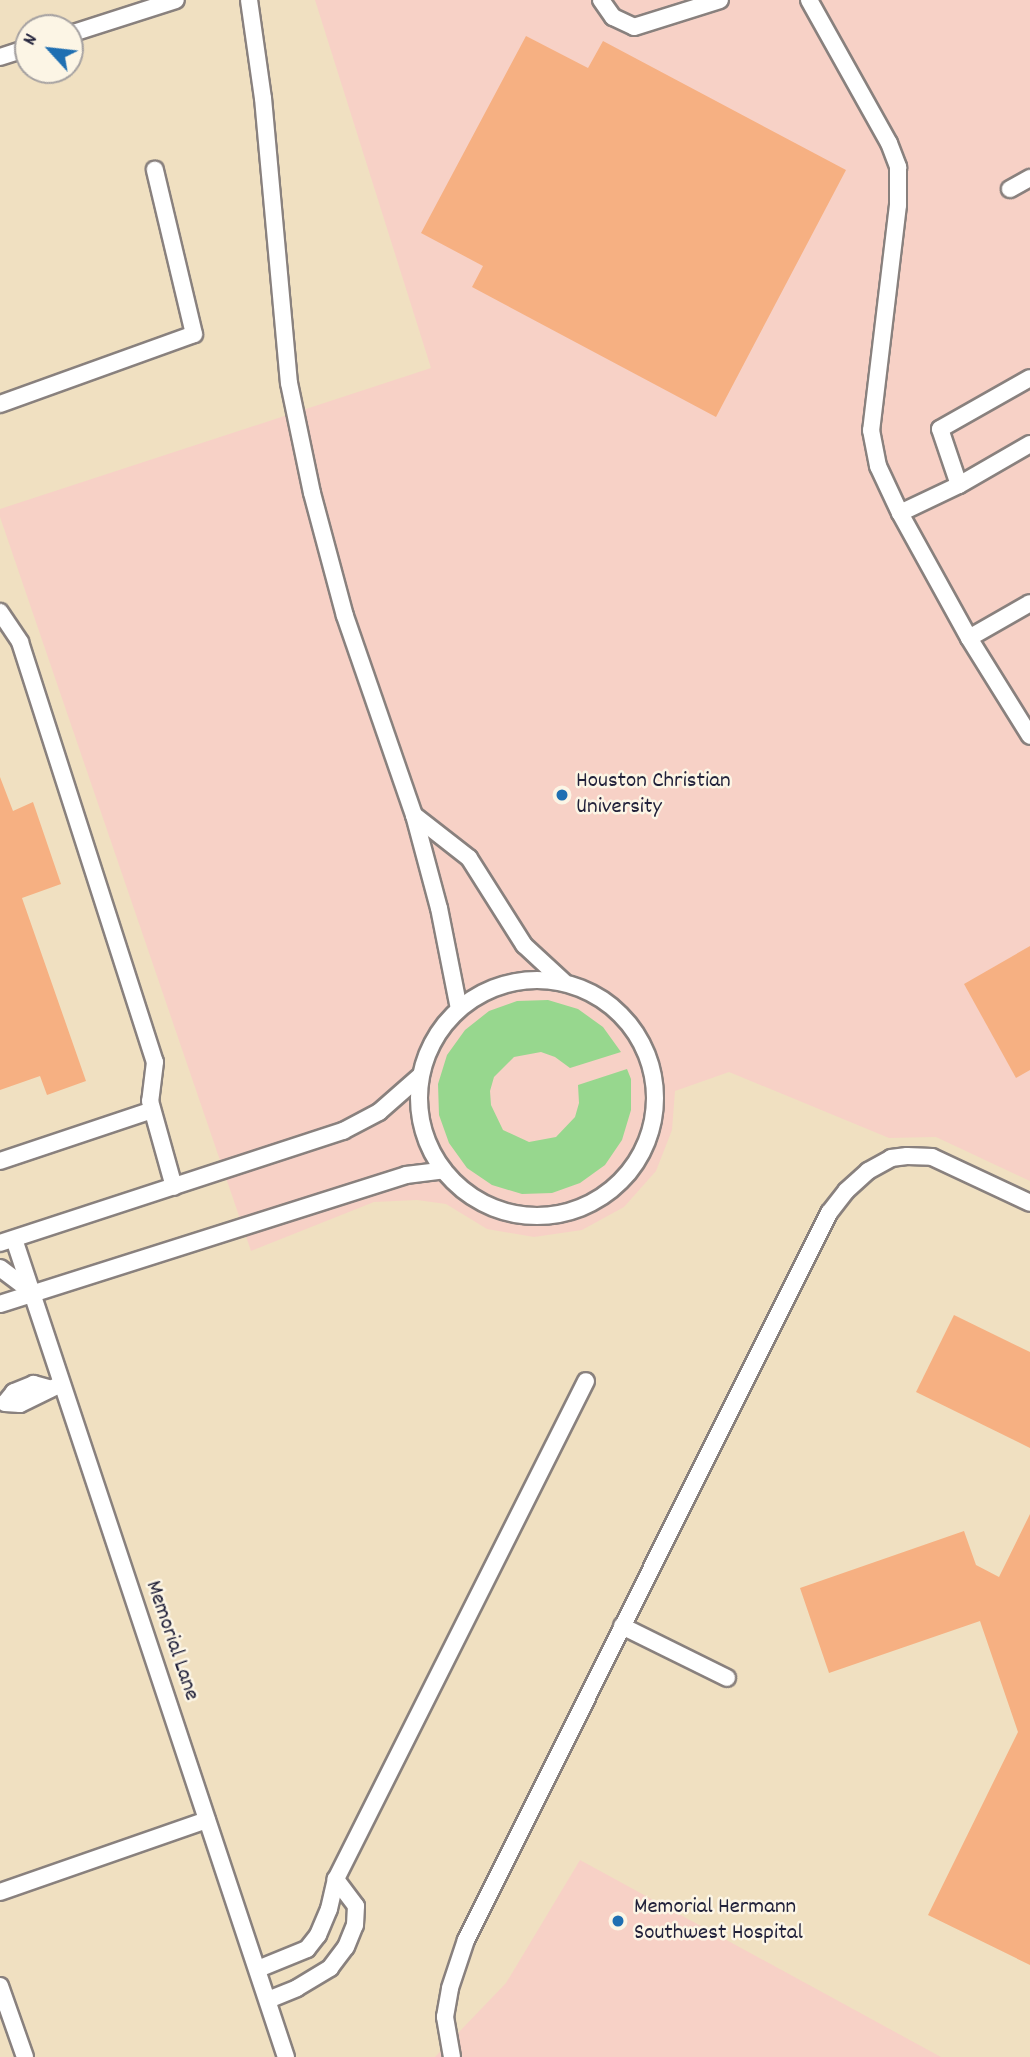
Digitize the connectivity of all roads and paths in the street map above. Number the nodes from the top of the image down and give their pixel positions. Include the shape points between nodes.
1 (176, 0) edge
2 (249, 0) edge
3 (601, 0) edge
4 (720, 0) edge
5 (809, 0) edge
6 (84, 30) edge
7 (155, 170) dead end
8 (1030, 178) edge
9 (1010, 189) dead end
10 (1030, 378) edge
11 (0, 404) edge
12 (1030, 444) edge
13 (959, 485) junction
14 (900, 513) junction
15 (1030, 603) edge
16 (0, 612) edge
17 (969, 638) junction
18 (1030, 736) edge
19 (414, 815) junction
20 (564, 982) junction
21 (459, 1009) junction
22 (421, 1076) junction
23 (152, 1110) junction
24 (0, 1161) edge
25 (444, 1170) junction
26 (174, 1187) junction
27 (1030, 1203) edge
28 (7, 1241) edge
29 (0, 1268) edge
30 (32, 1292) junction
31 (0, 1304) edge
32 (586, 1381) dead end
33 (55, 1386) junction
34 (2, 1404) edge
35 (622, 1626) junction
36 (727, 1678) dead end
37 (208, 1820) junction
38 (336, 1879) junction
39 (0, 1892) edge
40 (258, 1969) junction
41 (0, 1986) edge
42 (268, 2000) junction
43 (24, 2057) edge
44 (286, 2057) edge
45 (452, 2057) edge

1 - 6 lane
2 - 19 lane via 263,98 291,396 345,616
3 - 4 lane via 613,18 634,27
5 - 14 lane via 898,167 898,205 872,430 878,466
7 - 11 lane via 194,334
8 - 9 lane
10 - 13 lane via 940,429
12 - 13 lane
13 - 14 lane
14 - 17 lane
15 - 17 lane
16 - 23 lane via 20,642 155,1062
17 - 18 lane
19 - 20 lane via 469,859 524,945
19 - 21 lane
20 - 21 lane via 527,979 491,989
20 - 25 lane via 599,996 628,1020 647,1052 656,1088 653,1126 639,1160 600,1198 576,1211 535,1218 495,1210 459,1189
21 - 22 lane via 435,1038
22 - 25 lane via 420,1118 433,1157
22 - 26 lane via 379,1112 343,1130
23 - 24 lane
23 - 26 lane
25 - 30 lane via 406,1175
26 - 28 lane
27 - 35 lane via 932,1157 891,1158 846,1191 830,1213
28 - 30 lane, Memorial Lane
29 - 30 lane
30 - 31 lane
30 - 33 lane, Memorial Lane
32 - 38 lane
33 - 34 lane via 34,1384 14,1392
33 - 37 lane, Memorial Lane
35 - 36 lane
35 - 45 lane via 466,1940 445,2017
37 - 39 lane
37 - 40 lane, Memorial Lane
38 - 40 lane via 329,1909 307,1949
38 - 42 lane via 356,1906 355,1925 346,1947 330,1968
40 - 42 lane, Memorial Lane
41 - 43 lane
42 - 44 lane, Memorial Lane

